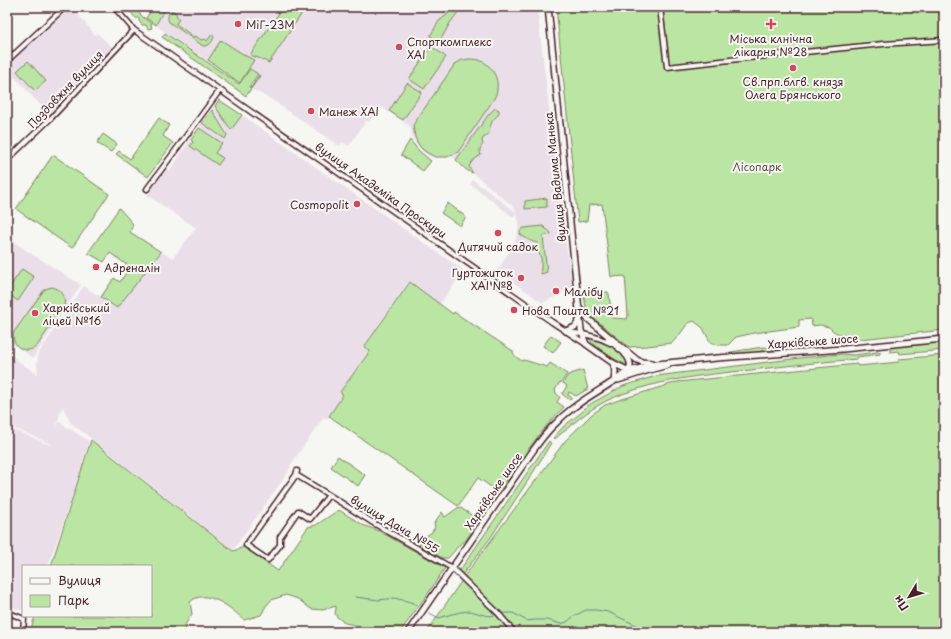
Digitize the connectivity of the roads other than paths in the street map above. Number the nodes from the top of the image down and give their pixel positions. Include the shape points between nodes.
1 (65, 7) edge
2 (114, 7) edge
3 (548, 7) edge
4 (660, 7) edge
5 (134, 30) junction
6 (944, 40) edge
7 (7, 61) edge
8 (220, 90) junction
9 (7, 160) edge
10 (147, 189) dead end
11 (579, 308) junction
12 (579, 320) junction
13 (566, 331) junction
14 (582, 334) junction
15 (944, 339) edge
16 (586, 344) junction
17 (614, 345) junction
18 (625, 354) junction
19 (640, 361) junction
20 (684, 361) junction
21 (613, 363) junction
22 (657, 364) junction
23 (629, 371) junction
24 (646, 371) junction
25 (617, 380) junction
26 (329, 495) junction
27 (452, 568) junction
28 (7, 612) edge
29 (23, 632) edge
30 (408, 632) edge
31 (514, 632) edge

1 - 7 street
2 - 5 street, вулиця Академіка Проскури
3 - 11 main road, вулиця Вадима Манька
4 - 6 street via 667,67
5 - 8 street, вулиця Академіка Проскури
5 - 9 street, Поздовжня вулиця via 51,118
8 - 10 street
8 - 13 street, вулиця Академіка Проскури
11 - 12 main road, вулиця Вадима Манька
11 - 17 main road via 585,320
11 - 19 main road via 586,318
12 - 13 main road via 575,327
12 - 14 main road, вулиця Вадима Манька
13 - 14 street
13 - 16 street, вулиця Академіка Проскури
14 - 16 main road, вулиця Вадима Манька
14 - 17 street via 603,339
15 - 20 main road, Харківське шосе
16 - 21 main road, вулиця Академіка Проскури
17 - 18 main road
18 - 19 main road
18 - 23 main road via 630,360
19 - 22 main road
20 - 22 main road, Харківське шосе
20 - 24 main road, Харківське шосе
21 - 23 main road, вулиця Академіка Проскури
21 - 25 main road
22 - 23 main road, Харківське шосе
23 - 24 main road, вулиця Академіка Проскури
23 - 25 main road, Харківське шосе
24 - 25 main road, Харківське шосе
25 - 27 main road, Харківське шосе via 580,402 552,427
26 - 26 street, вулиця Дача №55 via 310,519 298,512 280,537 280,545 268,560 246,545 297,473
26 - 27 street, вулиця Дача №55
27 - 30 main road, Харківське шосе
27 - 31 street, вулиця Дача №55
28 - 29 street via 24,619

